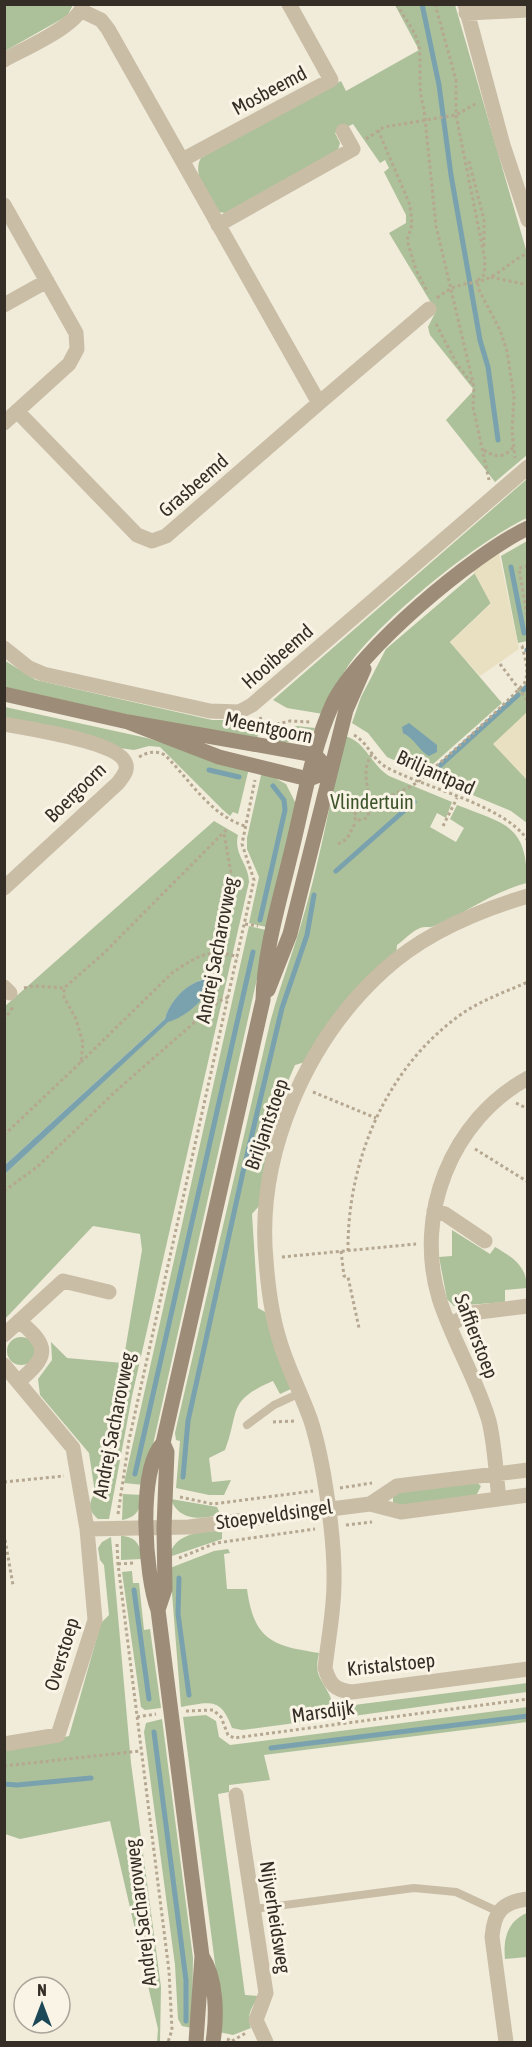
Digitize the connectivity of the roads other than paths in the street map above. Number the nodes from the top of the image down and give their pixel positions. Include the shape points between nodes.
1 (289, 4) edge
2 (82, 8) edge
3 (465, 8) edge
4 (528, 10) edge
5 (4, 60) edge
6 (343, 131) dead end
7 (182, 160) junction
8 (524, 198) edge
9 (4, 205) edge
10 (528, 220) edge
11 (218, 225) junction
12 (47, 281) junction
13 (4, 305) edge
14 (431, 305) road end
15 (319, 403) junction
16 (17, 411) junction
17 (4, 423) edge
18 (525, 470) edge
19 (528, 528) edge
20 (380, 644) junction
21 (4, 648) edge
22 (4, 694) edge
23 (128, 723) junction
24 (4, 724) edge
25 (315, 755) junction
26 (330, 771) junction
27 (309, 779) junction
28 (4, 888) edge
29 (528, 896) edge
30 (263, 1000) junction
31 (528, 1078) edge
32 (434, 1212) junction
33 (485, 1241) dead end
34 (109, 1292) dead end
35 (528, 1306) edge
36 (19, 1321) junction
37 (449, 1325) junction
38 (4, 1335) edge
39 (4, 1365) edge
40 (18, 1382) junction
41 (300, 1393) junction
42 (247, 1425) dead end
43 (163, 1443) junction
44 (528, 1470) edge
45 (496, 1474) junction
46 (528, 1495) edge
47 (499, 1499) junction
48 (370, 1504) junction
49 (327, 1509) junction
50 (146, 1528) junction
51 (164, 1528) junction
52 (87, 1529) junction
53 (158, 1610) junction
54 (528, 1670) edge
55 (4, 1744) edge
56 (236, 1794) dead end
57 (528, 1899) edge
58 (254, 1909) junction
59 (497, 1911) junction
60 (202, 1956) junction
61 (195, 2043) edge
62 (213, 2043) edge
63 (266, 2043) edge
64 (506, 2043) edge

1 - 7 street, Mosbeemd via 331,80
2 - 5 street via 69,23
2 - 7 street via 108,29
3 - 4 street
3 - 8 street via 489,97
6 - 11 street via 353,149
7 - 11 street
8 - 10 street
9 - 12 street
11 - 15 street
12 - 13 street
12 - 16 street via 76,333 77,349 69,364
14 - 15 street, Grasbeemd
15 - 16 street, Grasbeemd via 166,536 152,541 137,535
16 - 17 street
18 - 21 street, Hooibeemd via 252,705 239,712 210,711 43,674 28,668
19 - 20 street via 497,544 470,565
20 - 25 street via 360,662 343,686
20 - 26 street via 356,686
22 - 23 street, Meentgoorn
23 - 25 street, Meentgoorn
23 - 27 street, Meentgoorn via 219,757
24 - 28 street, Boergoorn via 99,746 120,755 126,764 118,783
25 - 26 street, Meentgoorn
25 - 27 street
26 - 27 street, Meentgoorn
26 - 30 street via 290,934
27 - 30 street via 272,939
29 - 41 street, Briljantstoep via 443,930 383,970 355,998 332,1030 300,1086 272,1161 266,1200 265,1258 281,1344
30 - 43 street
31 - 32 street, Saffierstoep via 492,1103 461,1140 442,1179
32 - 33 street via 445,1214
32 - 37 street, Saffierstoep via 430,1244 434,1279
34 - 36 street via 63,1281
35 - 37 street via 471,1313
36 - 38 street
36 - 40 street via 39,1339 42,1352 38,1365
37 - 45 street, Saffierstoep via 489,1422
39 - 40 street, Overstoep
40 - 52 street, Overstoep via 73,1448
41 - 42 lane via 274,1405
41 - 49 street, Briljantstoep via 310,1421
43 - 50 street via 155,1451
43 - 51 street via 167,1452
44 - 45 street, Stoepveldsingel
45 - 47 street
45 - 48 street, Stoepveldsingel via 397,1486
46 - 47 street, Stoepveldsingel
47 - 48 street, Stoepveldsingel via 401,1512
48 - 49 street, Stoepveldsingel
49 - 51 street, Stoepveldsingel
49 - 54 street, Kristalstoep via 334,1581 325,1668 328,1680 338,1690 352,1692
50 - 51 street
50 - 52 street
50 - 53 street via 151,1592
51 - 53 street via 165,1589
52 - 55 street, Overstoep via 95,1620 58,1735
53 - 60 street
56 - 58 street, Nijverheidsweg
57 - 59 street
58 - 59 lane via 426,1888 456,1892
58 - 63 street, Nijverheidsweg via 266,1993 256,2020
59 - 64 street via 492,1937
60 - 61 street
60 - 62 street via 210,1968 213,1990

